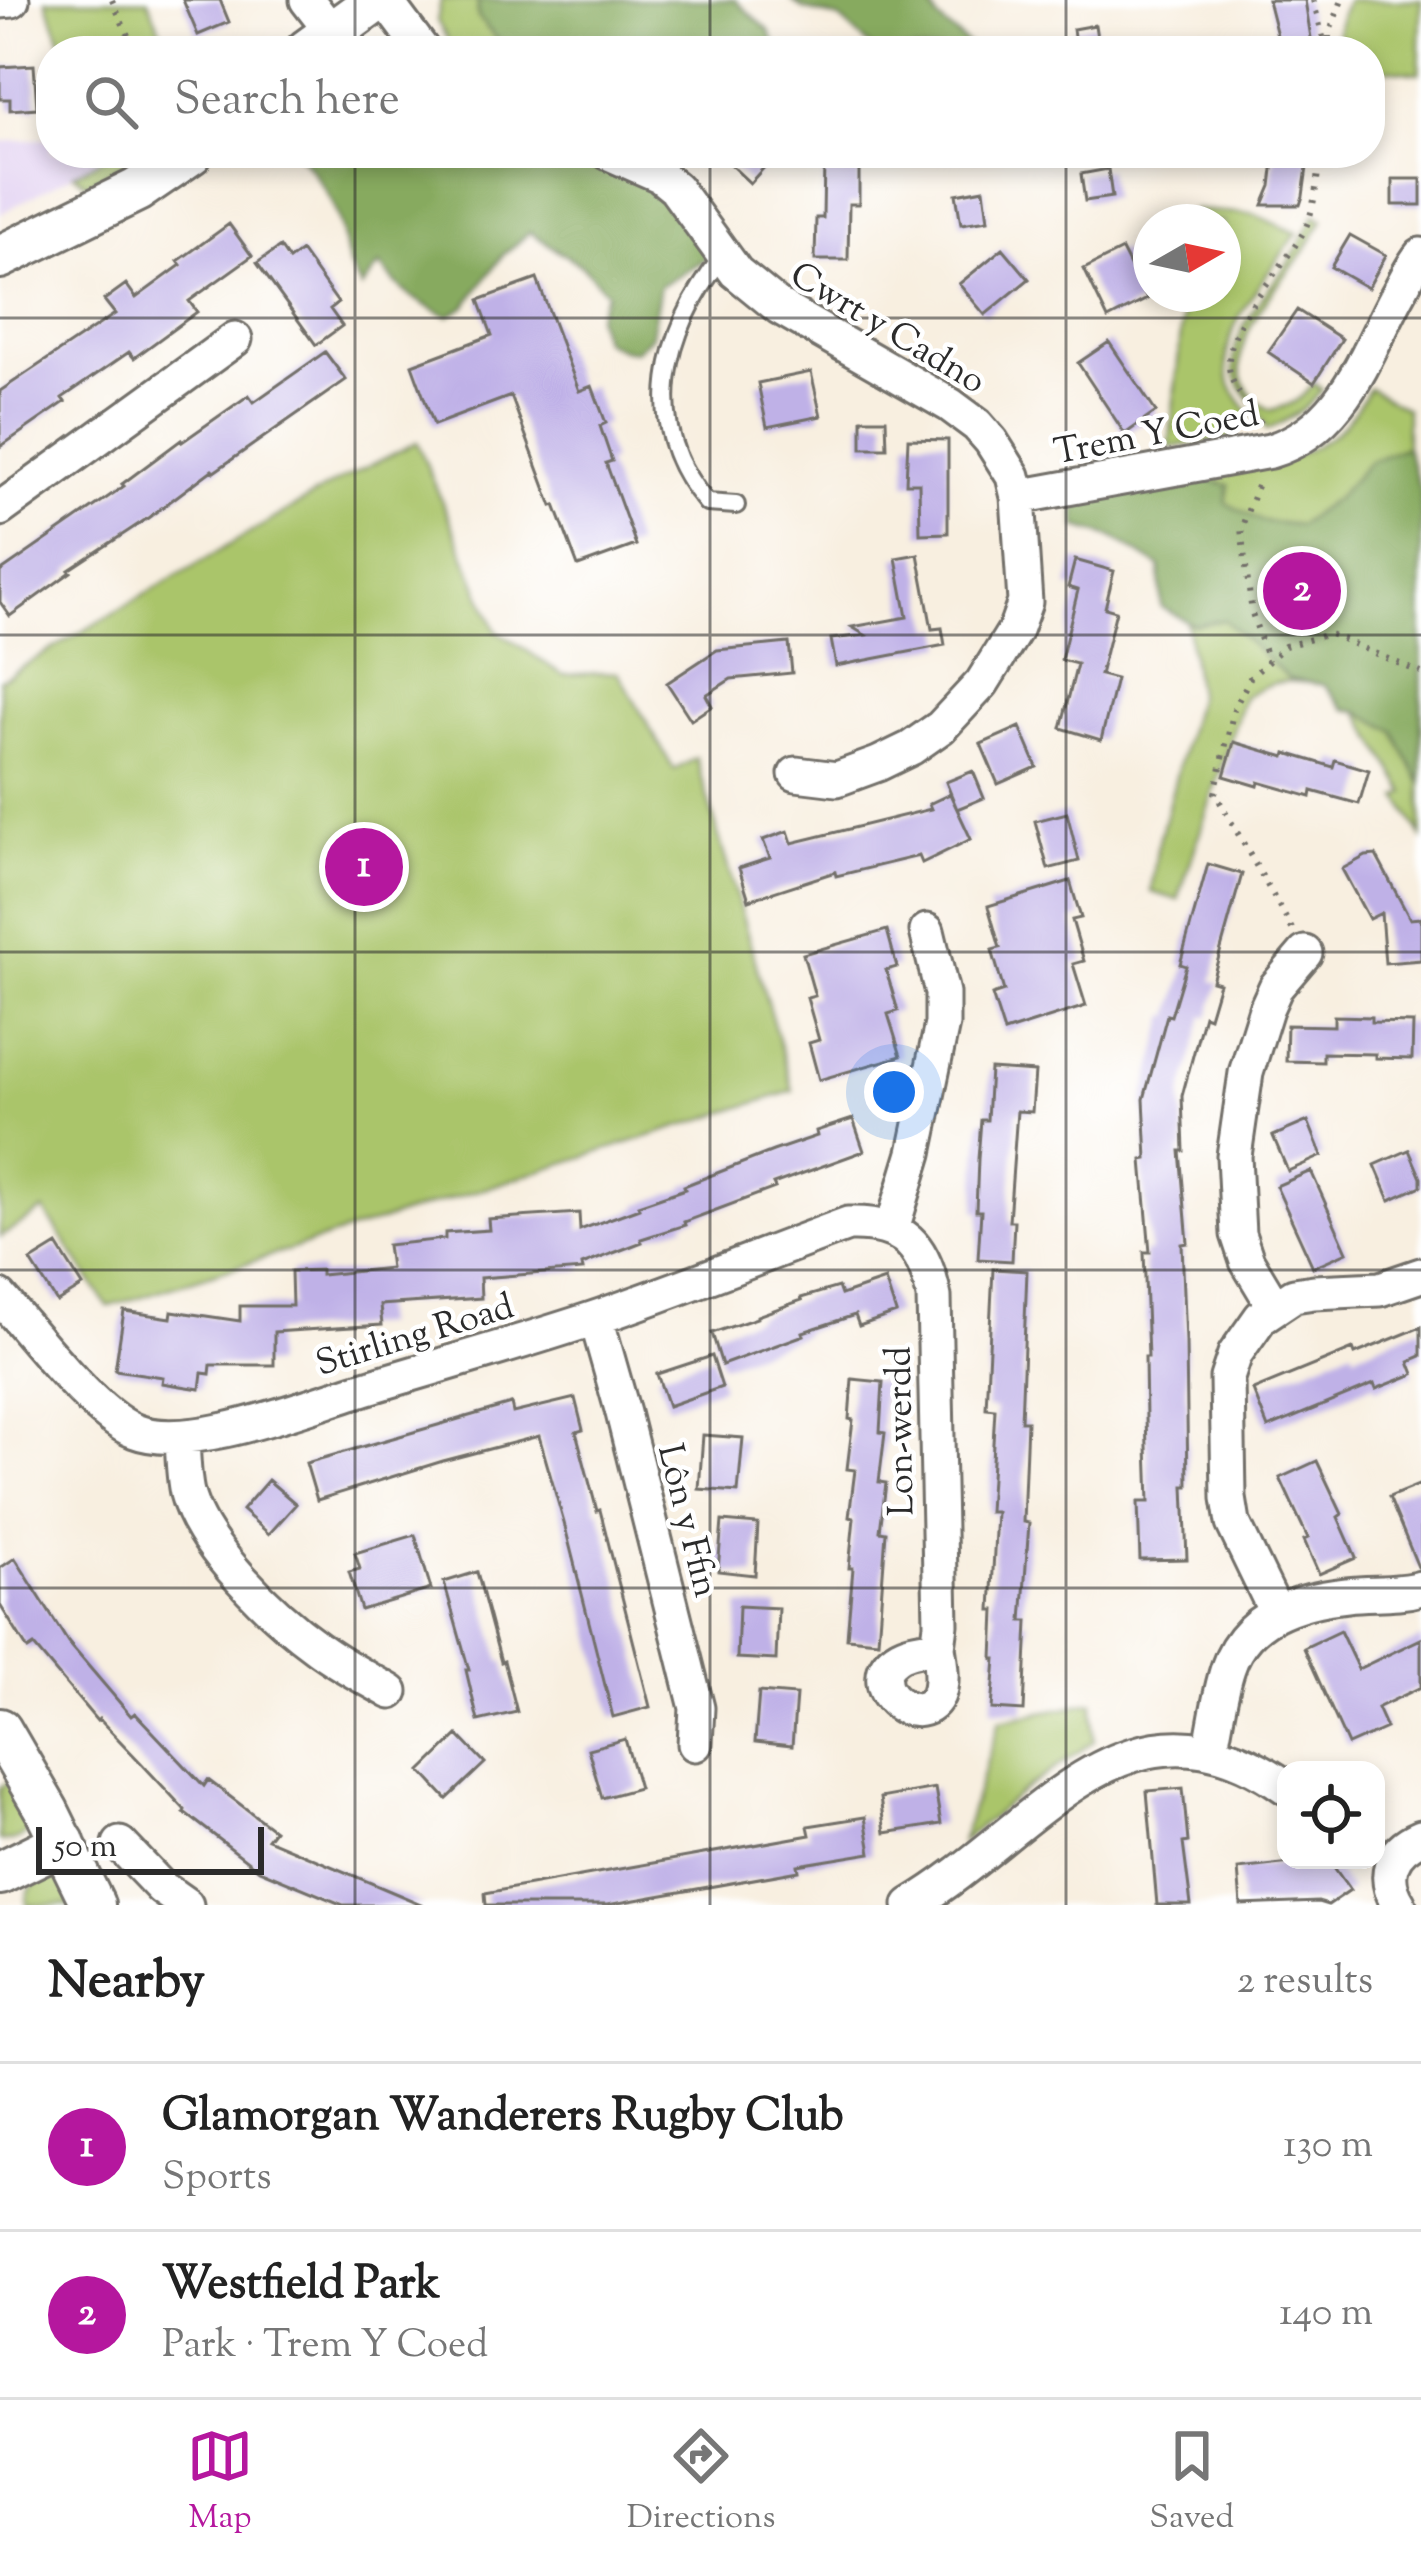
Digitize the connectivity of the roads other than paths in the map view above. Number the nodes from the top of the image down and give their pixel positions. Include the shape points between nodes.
1 (12, 0) edge
2 (381, 0) edge
3 (0, 1) edge
4 (315, 27) edge
5 (411, 36) edge
6 (169, 168) edge
7 (643, 168) edge
8 (1421, 255) edge
9 (724, 256) junction
10 (0, 257) edge
11 (235, 339) dead end
12 (1018, 496) junction
13 (736, 505) dead end
14 (0, 508) edge
15 (796, 774) dead end
16 (927, 931) dead end
17 (1305, 953) road end
18 (892, 1228) junction
19 (1421, 1274) edge
20 (0, 1297) edge
21 (1274, 1306) junction
22 (596, 1318) junction
23 (182, 1437) junction
24 (1421, 1588) edge
25 (1276, 1612) junction
26 (938, 1647) dead end
27 (391, 1692) dead end
28 (0, 1730) edge
29 (695, 1744) dead end
30 (1210, 1750) junction
31 (1277, 1780) edge
32 (1421, 1837) edge
33 (63, 1842) junction
34 (119, 1844) dead end
35 (1385, 1854) edge
36 (1385, 1859) edge
37 (0, 1875) edge
38 (922, 1902) edge
39 (14, 1905) edge
40 (93, 1905) edge
41 (187, 1905) edge
42 (1399, 1905) edge

1 - 3 street
2 - 4 street
2 - 5 street
6 - 10 street
7 - 9 street, Cwrt y Cadno via 675,188
8 - 12 street, Trem Y Coed via 1342,400 1306,436 1270,451
9 - 12 street, Cwrt y Cadno via 779,307 977,425 1003,458
9 - 13 lane via 684,320 667,372 668,429 687,480 707,503
11 - 14 street
12 - 15 street, Cwrt y Cadno via 1024,602 982,683 911,748 836,779
16 - 18 street via 942,1024
17 - 21 street via 1266,1009 1234,1156 1238,1234
18 - 22 street, Stirling Road via 848,1223
18 - 26 street, Lon-werdd via 917,1247 934,1297
19 - 21 street via 1380,1289 1294,1295
20 - 23 street, Stirling Road via 112,1418 136,1431
21 - 25 street via 1248,1332 1227,1378 1233,1523
22 - 23 street, Stirling Road
22 - 29 street, Lôn y Ffin via 697,1708
23 - 27 street via 187,1491 218,1554 318,1648
24 - 25 street
25 - 30 street via 1237,1647
28 - 33 street
30 - 31 street
30 - 38 street via 1147,1750 1089,1773
32 - 35 street
33 - 37 street
33 - 40 street
34 - 41 street
36 - 42 street
37 - 39 street

